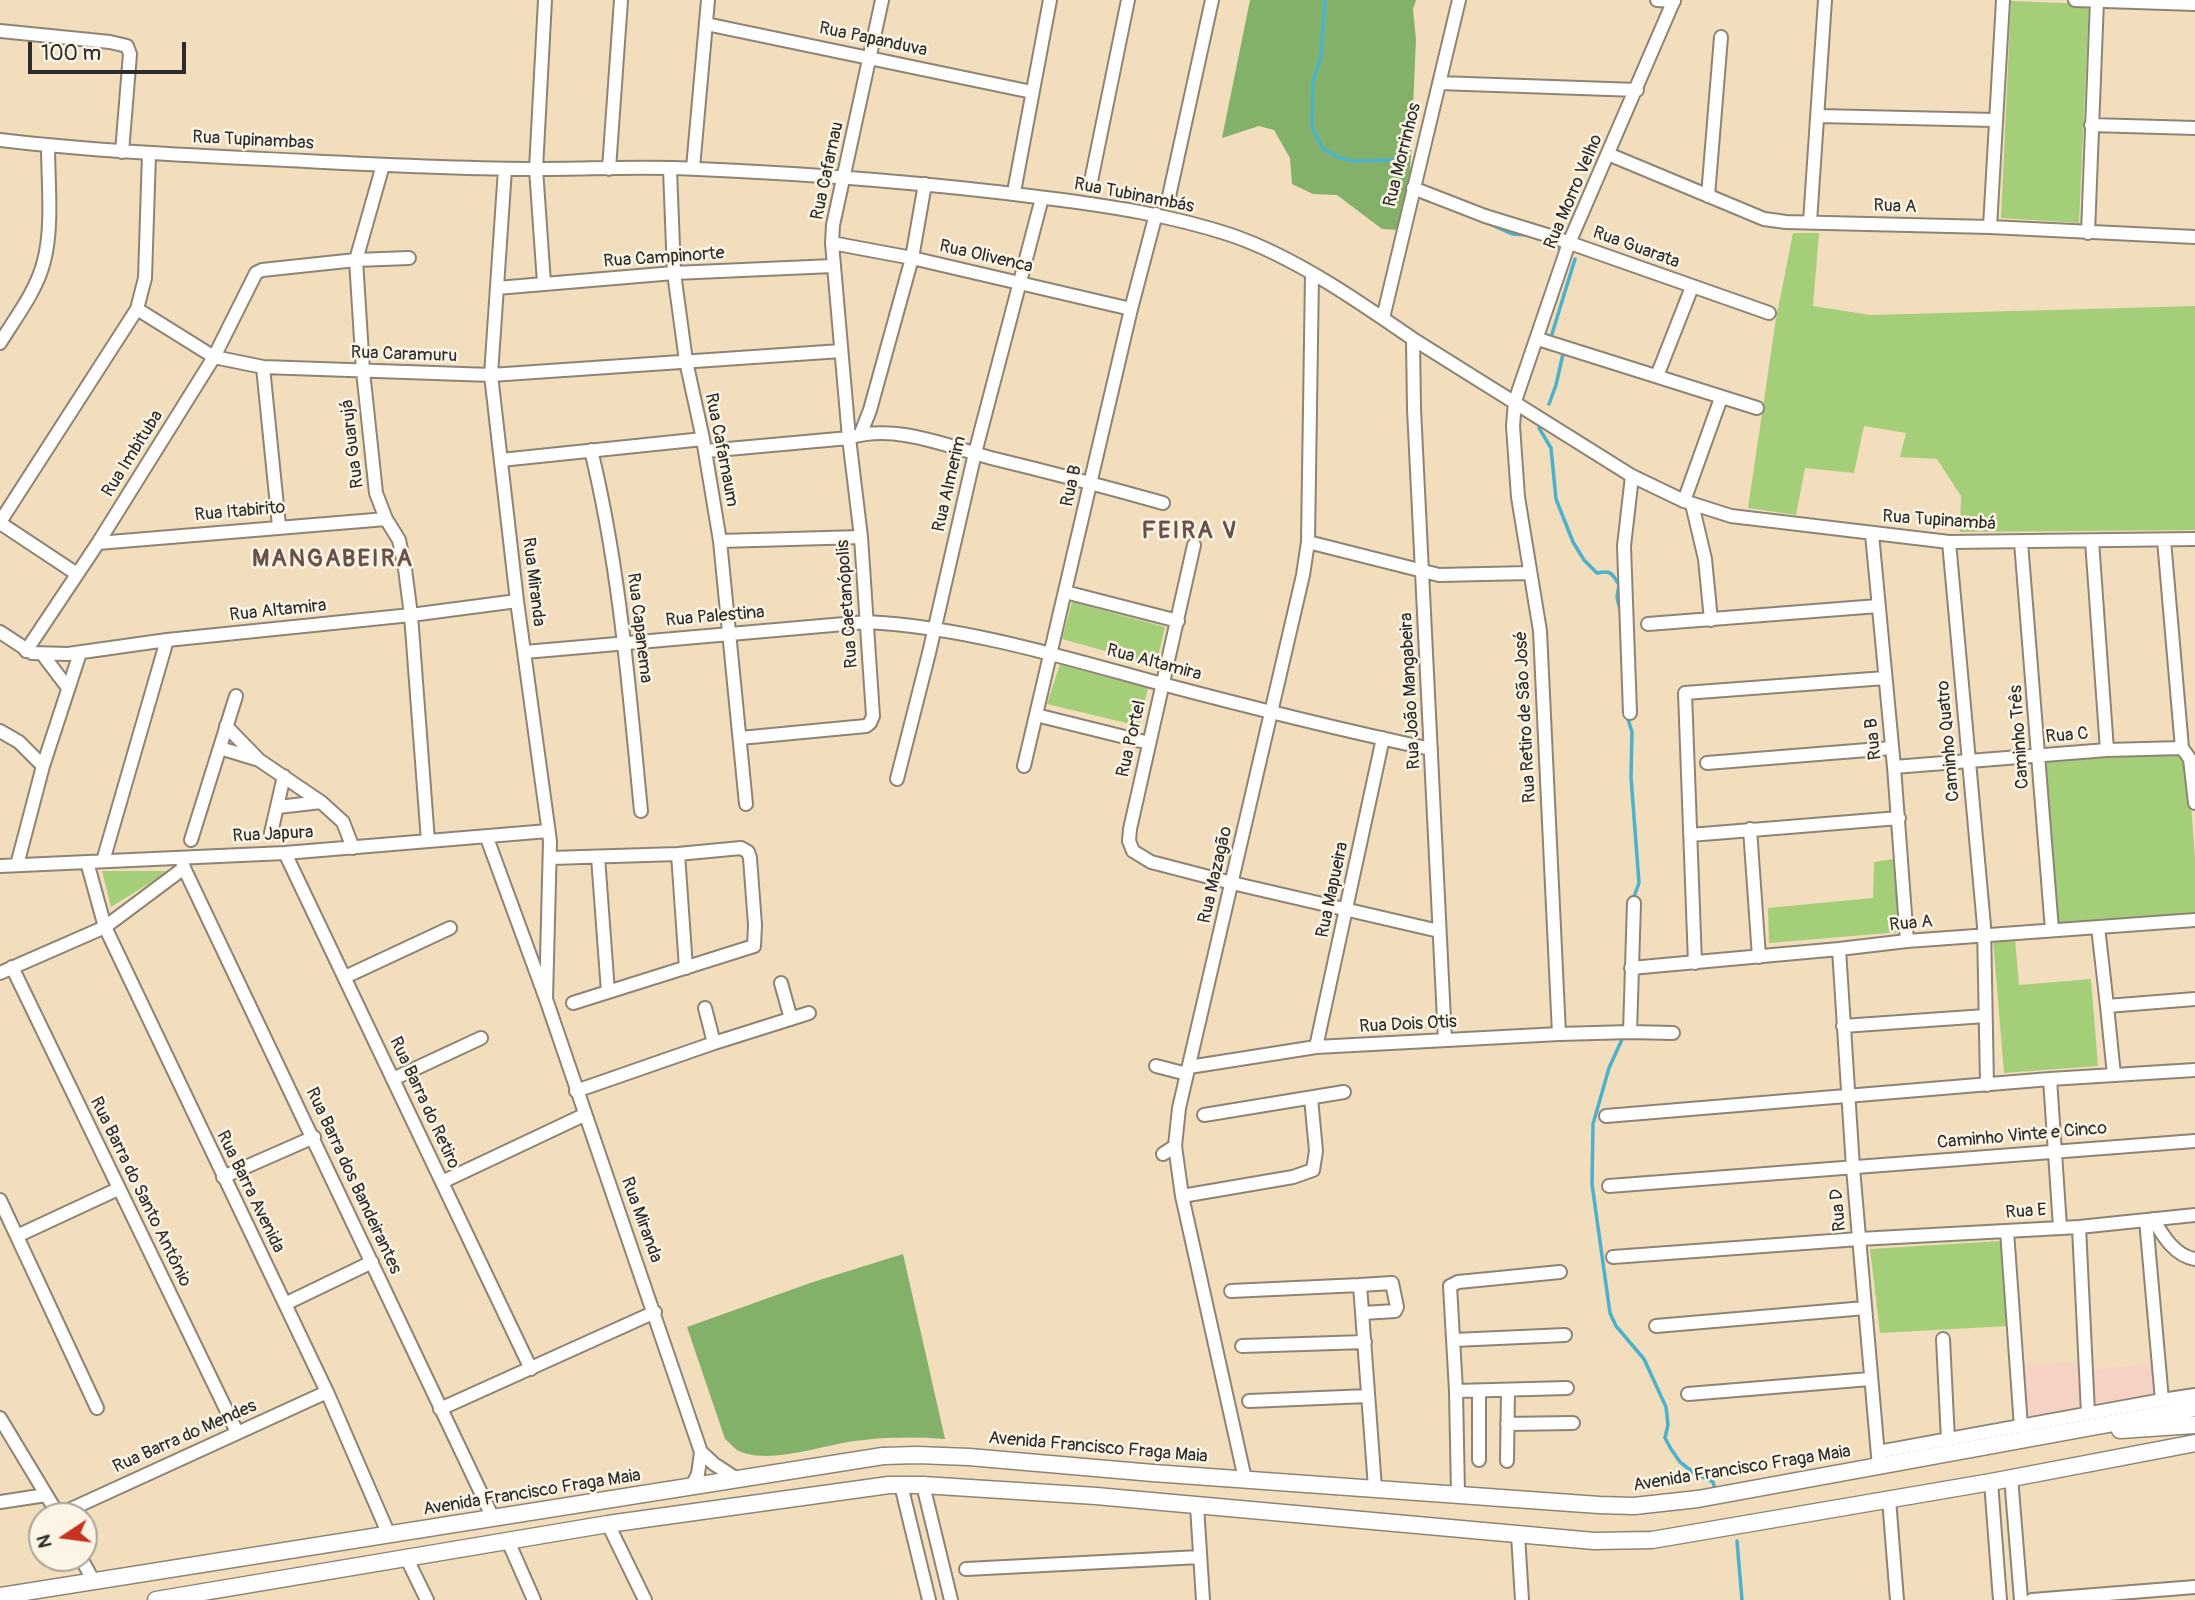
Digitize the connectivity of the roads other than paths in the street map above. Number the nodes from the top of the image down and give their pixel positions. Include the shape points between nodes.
1 (545, 0) edge
2 (621, 0) edge
3 (708, 0) edge
4 (882, 0) edge
5 (1050, 0) edge
6 (1128, 0) edge
7 (1212, 0) edge
8 (1459, 0) edge
9 (1657, 0) edge
10 (1825, 0) edge
11 (2003, 0) edge
12 (2074, 0) edge
13 (2096, 0) edge
14 (1674, 1) edge
15 (2195, 4) edge
16 (706, 24) junction
17 (0, 31) edge
18 (1721, 37) dead end
19 (871, 57) junction
20 (1439, 83) junction
21 (1637, 90) junction
22 (1032, 92) junction
23 (1818, 116) junction
24 (1995, 120) junction
25 (2091, 125) junction
26 (2195, 128) edge
27 (0, 140) edge
28 (48, 145) junction
29 (122, 152) junction
30 (149, 154) junction
31 (1608, 154) junction
32 (383, 165) junction
33 (693, 168) junction
34 (505, 169) junction
35 (536, 169) junction
36 (610, 169) junction
37 (670, 169) junction
38 (845, 178) junction
39 (925, 184) junction
40 (1090, 186) dead end
41 (1413, 188) junction
42 (1014, 192) junction
43 (1708, 196) junction
44 (1042, 198) junction
45 (1168, 201) dead end
46 (1156, 214) junction
47 (1810, 222) junction
48 (1990, 227) junction
49 (2088, 233) junction
50 (2195, 237) edge
51 (832, 243) junction
52 (1569, 243) junction
53 (410, 258) dead end
54 (912, 258) junction
55 (356, 260) junction
56 (833, 266) junction
57 (674, 274) junction
58 (1312, 274) junction
59 (1020, 282) junction
60 (544, 284) junction
61 (1692, 287) junction
62 (497, 288) junction
63 (137, 309) junction
64 (1131, 309) junction
65 (1769, 313) dead end
66 (1383, 318) junction
67 (1538, 339) junction
68 (1413, 340) junction
69 (0, 343) edge
70 (841, 351) junction
71 (214, 357) junction
72 (686, 361) junction
73 (263, 367) junction
74 (363, 371) junction
75 (491, 375) junction
76 (1657, 376) junction
77 (1721, 398) junction
78 (1515, 401) junction
79 (1757, 408) dead end
80 (855, 435) junction
81 (704, 445) junction
82 (591, 450) junction
83 (975, 453) junction
84 (501, 460) junction
85 (1632, 476) junction
86 (1091, 483) junction
87 (1688, 502) junction
88 (1163, 503) dead end
89 (386, 519) junction
90 (0, 522) edge
91 (279, 526) junction
92 (1872, 534) junction
93 (861, 537) junction
94 (2195, 539) edge
95 (2164, 540) junction
96 (720, 541) junction
97 (2092, 541) junction
98 (1308, 542) junction
99 (1949, 542) junction
100 (2021, 542) junction
101 (98, 543) junction
102 (1194, 545) dead end
103 (1423, 570) junction
104 (1529, 573) junction
105 (77, 574) junction
106 (1065, 592) junction
107 (517, 601) junction
108 (1878, 606) junction
109 (411, 615) junction
110 (1711, 620) junction
111 (1178, 621) junction
112 (867, 622) junction
113 (1648, 624) dead end
114 (934, 629) junction
115 (0, 632) edge
116 (729, 633) junction
117 (167, 640) junction
118 (625, 643) junction
119 (26, 651) junction
120 (525, 652) junction
121 (79, 653) junction
122 (1050, 654) junction
123 (43, 655) junction
124 (1885, 678) junction
125 (1163, 684) junction
126 (68, 688) junction
127 (236, 695) dead end
128 (1272, 712) junction
129 (1630, 713) dead end
130 (1036, 715) junction
131 (226, 726) junction
132 (0, 731) edge
133 (740, 738) junction
134 (1383, 738) junction
135 (1149, 743) junction
136 (220, 748) junction
137 (1431, 748) junction
138 (1892, 748) junction
139 (2182, 748) junction
140 (2107, 750) junction
141 (2040, 756) junction
142 (259, 760) junction
143 (1968, 762) junction
144 (1706, 763) dead end
145 (43, 766) junction
146 (1024, 766) dead end
147 (1894, 767) junction
148 (284, 776) junction
149 (897, 779) dead end
150 (321, 802) junction
151 (2195, 803) edge
152 (746, 804) dead end
153 (278, 807) junction
154 (641, 811) dead end
155 (1899, 818) junction
156 (1750, 830) junction
157 (548, 831) junction
158 (271, 833) dead end
159 (1690, 835) junction
160 (487, 838) junction
161 (191, 840) dead end
162 (428, 841) junction
163 (353, 848) junction
164 (285, 853) junction
165 (678, 854) junction
166 (598, 857) junction
167 (551, 858) junction
168 (103, 861) junction
169 (87, 862) junction
170 (183, 863) junction
171 (18, 864) junction
172 (0, 866) edge
173 (1232, 883) junction
174 (1634, 903) dead end
175 (1348, 910) junction
176 (2195, 920) edge
177 (105, 927) junction
178 (2098, 927) junction
179 (450, 928) dead end
180 (2052, 930) junction
181 (1439, 931) junction
182 (1983, 937) junction
183 (1907, 941) junction
184 (1839, 950) junction
185 (1759, 957) junction
186 (1695, 962) junction
187 (686, 968) junction
188 (1631, 968) junction
189 (6, 970) edge
190 (345, 977) junction
191 (781, 983) dead end
192 (608, 992) junction
193 (546, 999) junction
194 (2195, 999) edge
195 (573, 1003) dead end
196 (2107, 1006) junction
197 (705, 1008) dead end
198 (810, 1013) dead end
199 (1984, 1016) junction
200 (791, 1018) junction
201 (1843, 1026) junction
202 (1623, 1032) junction
203 (1673, 1033) dead end
204 (1559, 1034) junction
205 (481, 1038) dead end
206 (1445, 1040) junction
207 (714, 1043) junction
208 (1316, 1048) junction
209 (1156, 1066) dead end
210 (2195, 1070) edge
211 (1188, 1071) junction
212 (2114, 1075) junction
213 (393, 1079) junction
214 (2050, 1079) junction
215 (1987, 1086) junction
216 (576, 1091) junction
217 (1344, 1093) dead end
218 (1848, 1097) junction
219 (1311, 1098) junction
220 (584, 1115) junction
221 (1204, 1115) dead end
222 (1606, 1116) dead end
223 (314, 1137) junction
224 (2195, 1141) edge
225 (1175, 1146) junction
226 (2056, 1151) junction
227 (1163, 1154) dead end
228 (1853, 1168) junction
229 (223, 1177) junction
230 (442, 1182) junction
231 (1609, 1186) dead end
232 (118, 1189) junction
233 (1182, 1196) junction
234 (0, 1200) edge
235 (2195, 1215) edge
236 (2150, 1219) junction
237 (2060, 1227) junction
238 (2078, 1227) junction
239 (2007, 1231) junction
240 (17, 1236) junction
241 (1859, 1239) junction
242 (1613, 1258) dead end
243 (2195, 1259) edge
244 (372, 1262) junction
245 (1560, 1272) dead end
246 (1360, 1286) junction
247 (1231, 1291) dead end
248 (285, 1304) junction
249 (1865, 1308) junction
250 (655, 1312) junction
251 (1363, 1313) junction
252 (1656, 1326) dead end
253 (1565, 1335) dead end
254 (1943, 1339) dead end
255 (1454, 1340) junction
256 (1365, 1342) junction
257 (1242, 1346) dead end
258 (531, 1369) junction
259 (1870, 1379) junction
260 (1567, 1388) dead end
261 (1508, 1390) junction
262 (1456, 1391) junction
263 (1479, 1391) junction
264 (327, 1392) junction
265 (1688, 1395) dead end
266 (2195, 1395) edge
267 (1368, 1396) junction
268 (2162, 1400) junction
269 (1249, 1401) dead end
270 (97, 1408) dead end
271 (2195, 1408) edge
272 (440, 1409) junction
273 (2088, 1413) junction
274 (0, 1418) edge
275 (1573, 1423) dead end
276 (1507, 1424) junction
277 (2190, 1426) edge
278 (2021, 1427) junction
279 (237, 1432) junction
280 (2058, 1433) junction
281 (1948, 1440) junction
282 (2195, 1443) edge
283 (701, 1452) junction
284 (1479, 1460) dead end
285 (1878, 1460) junction
286 (1507, 1461) dead end
287 (1042, 1463) junction
288 (1087, 1467) junction
289 (2055, 1468) junction
290 (2011, 1477) junction
291 (737, 1479) junction
292 (1245, 1479) junction
293 (1991, 1482) junction
294 (901, 1485) junction
295 (923, 1485) junction
296 (691, 1488) junction
297 (1374, 1488) junction
298 (1038, 1493) junction
299 (1458, 1494) junction
300 (46, 1495) junction
301 (1097, 1496) junction
302 (1889, 1499) junction
303 (0, 1502) edge
304 (50, 1502) edge
305 (89, 1502) edge
306 (1198, 1506) junction
307 (493, 1518) junction
308 (608, 1524) junction
309 (389, 1535) junction
310 (1518, 1535) junction
311 (508, 1541) junction
312 (297, 1548) junction
313 (263, 1554) junction
314 (1200, 1557) junction
315 (407, 1559) junction
316 (966, 1569) dead end
317 (89, 1572) edge
318 (304, 1576) junction
319 (266, 1581) junction
320 (94, 1582) junction
321 (2195, 1587) edge
322 (0, 1596) edge
323 (2125, 1596) edge
324 (156, 1600) edge
325 (427, 1600) edge
326 (534, 1600) edge
327 (645, 1600) edge
328 (929, 1600) edge
329 (951, 1600) edge
330 (1203, 1600) edge
331 (1522, 1600) edge
332 (1896, 1600) edge
333 (2000, 1600) edge
334 (2021, 1600) edge
335 (2032, 1600) edge

1 - 35 street
2 - 36 street
3 - 16 street
4 - 19 street, Rua Cafarnau
5 - 22 street
6 - 40 street
7 - 45 street
8 - 20 street, Rua Morrinhos
9 - 14 street
10 - 23 street
11 - 24 street
12 - 13 street
13 - 15 street
13 - 25 street
14 - 21 street, Rua Morro Velho
16 - 19 street, Rua Papanduva
16 - 33 street
17 - 29 street via 127,46
18 - 43 street
19 - 22 street, Rua Papanduva
19 - 38 street, Rua Cafarnau
20 - 21 street
20 - 41 street, Rua Morrinhos
21 - 31 street, Rua Morro Velho
22 - 42 street
23 - 24 street
23 - 47 street
24 - 48 street
25 - 26 street
25 - 49 street
27 - 28 street, Rua Tupinambas
28 - 29 street, Rua Tupinambas
28 - 69 street via 44,261
29 - 30 street, Rua Tupinambas
30 - 32 street, Rua Tupinambas
30 - 63 street via 145,278
31 - 43 street, Rua A
31 - 52 street, Rua Morro Velho
32 - 34 street, Rua Tupinambas
32 - 55 street, Rua Guarujá
33 - 37 street, Rua Tubinambás
33 - 38 street, Rua Tubinambás
34 - 35 street, Rua Tubinambás
34 - 62 street, Rua Miranda
35 - 36 street, Rua Tubinambás
35 - 60 street
36 - 37 street, Rua Tubinambás
37 - 57 street, Rua Cafarnaum
38 - 39 street, Rua Tubinambás
38 - 51 street, Rua Cafarnau
39 - 42 street, Rua Tubinambás
39 - 54 street
41 - 52 street, Rua Guarata
41 - 66 street, Rua Morrinhos
42 - 44 street, Rua Tubinambás
43 - 47 street, Rua A via 1764,219
44 - 46 street, Rua Tubinambás
44 - 59 street, Rua Almerim
46 - 58 street, Rua Tubinambás via 1247,242
46 - 64 street, Rua B
47 - 48 street, Rua A
48 - 49 street, Rua A
49 - 50 street, Rua A
51 - 54 street, Rua Olivenca
51 - 56 street, Rua Cafarnau
52 - 61 street, Rua Guarata
52 - 67 street, Rua Morro Velho
53 - 55 street
54 - 59 street, Rua Olivenca
54 - 80 street via 870,410
55 - 71 street, Rua Imbituba via 260,270
55 - 74 street, Rua Guarujá
56 - 57 street, Rua Campinorte
56 - 70 street, Rua Cafarnau
57 - 60 street, Rua Campinorte
57 - 72 street, Rua Cafarnaum
58 - 66 street, Rua Tubinambás
58 - 98 street, Rua Mazagão
59 - 64 street, Rua Olivenca
59 - 83 street, Rua Almerim
60 - 62 street, Rua Campinorte
61 - 65 street, Rua Guarata
61 - 76 street
62 - 75 street, Rua Miranda
63 - 71 street, Rua Caramuru
63 - 90 street
64 - 86 street, Rua B
66 - 68 street, Rua Tubinambás
67 - 76 street
67 - 78 street, Rua Morro Velho
68 - 78 street, Rua Tubinambás
68 - 103 street, Rua João Mangabeira
70 - 72 street, Rua Caramuru
70 - 80 street, Rua Caetanópolis
71 - 73 street, Rua Caramuru
71 - 101 street, Rua Imbituba
72 - 75 street, Rua Caramuru
72 - 81 street, Rua Cafarnaum
73 - 74 street, Rua Caramuru
73 - 91 street
74 - 75 street, Rua Caramuru
74 - 89 street, Rua Guarujá via 376,493
75 - 84 street, Rua Miranda
76 - 77 street
77 - 79 street
77 - 87 street
78 - 85 street, Rua Tubinambás
78 - 104 street, Rua Retiro de São José via 1518,497
80 - 81 street
80 - 83 street via 897,435
80 - 93 street, Rua Caetanópolis
81 - 82 street
81 - 96 street, Rua Cafarnaum
82 - 84 street
82 - 118 street, Rua Capanema
83 - 86 street
83 - 114 street, Rua Almerim
84 - 107 street, Rua Miranda
85 - 87 street, Rua Tubinambás
85 - 129 street via 1624,546
86 - 88 street
86 - 106 street, Rua B
87 - 92 street, Rua Tupinambá via 1731,516
87 - 110 street via 1705,559
89 - 91 street, Rua Itabirito
89 - 109 street, Rua Guarujá via 399,540
90 - 105 street
91 - 101 street, Rua Itabirito
92 - 99 street, Rua Tupinambá
92 - 108 street, Rua B
93 - 96 street
93 - 112 street, Rua Caetanópolis
94 - 95 street, Rua Tupinambá
95 - 97 street, Rua Tupinambá
95 - 139 street
96 - 116 street, Rua Cafarnaum
97 - 100 street, Rua Tupinambá
97 - 140 street
98 - 103 street
98 - 128 street, Rua Mazagão
99 - 100 street, Rua Tupinambá
99 - 143 street, Caminho Quatro
100 - 141 street, Caminho Três
101 - 105 street, Rua Imbituba
102 - 111 street, Rua Portel
103 - 104 street via 1448,575
103 - 137 street, Rua João Mangabeira
104 - 204 street, Rua Retiro de São José via 1540,631
105 - 119 street, Rua Imbituba
106 - 111 street
106 - 122 street, Rua B
107 - 109 street, Rua Altamira
107 - 120 street, Rua Miranda
108 - 110 street
108 - 124 street, Rua B
109 - 117 street, Rua Altamira
109 - 162 street, Rua Guarujá
110 - 113 street
111 - 125 street, Rua Portel
112 - 114 street, Rua Altamira
112 - 116 street, Rua Palestina
112 - 133 street, Rua Caetanópolis via 870,723
114 - 122 street, Rua Altamira
114 - 149 street, Rua Almerim
115 - 119 street
116 - 118 street, Rua Palestina
116 - 133 street, Rua Cafarnaum
117 - 121 street, Rua Altamira
117 - 168 street
118 - 120 street, Rua Palestina
118 - 154 street, Rua Capanema
119 - 123 street, Rua Altamira
120 - 157 street, Rua Miranda
121 - 123 street, Rua Altamira
121 - 126 street
122 - 125 street, Rua Altamira
122 - 130 street, Rua B
123 - 126 street
124 - 138 street, Rua B
124 - 159 street via 1685,693
125 - 128 street, Rua Altamira
125 - 135 street, Rua Portel
126 - 145 street
127 - 131 street
128 - 134 street, Rua Altamira
128 - 173 street, Rua Mazagão
130 - 135 street
130 - 146 street, Rua B
131 - 136 street
131 - 142 street
132 - 145 street
133 - 152 street, Rua Cafarnaum
134 - 137 street, Rua Altamira
134 - 175 street, Rua Mapueira
135 - 173 street, Rua Portel via 1129,841 1139,856 1151,862
136 - 142 street
136 - 161 street
137 - 181 street, Rua João Mangabeira
138 - 144 street
138 - 147 street, Rua B
139 - 140 street, Rua C
139 - 151 street via 2192,765
140 - 141 street, Rua C
141 - 143 street, Rua C
141 - 180 street, Caminho Três
142 - 148 street
143 - 147 street, Rua C
143 - 182 street, Caminho Quatro
145 - 171 street
147 - 155 street, Rua B
148 - 150 street
148 - 153 street
150 - 153 street
150 - 163 street via 346,826
153 - 158 street
155 - 156 street
155 - 183 street, Rua B
156 - 159 street
156 - 185 street
157 - 160 street, Rua Japura
157 - 167 street, Rua Miranda
159 - 186 street
160 - 162 street, Rua Japura
160 - 193 street, Rua Miranda
162 - 163 street, Rua Japura
163 - 164 street, Rua Japura
164 - 170 street, Rua Japura
164 - 190 street, Rua Barra do Retiro
165 - 166 street
165 - 187 street
165 - 187 street via 745,849 752,880 754,946
166 - 167 street
166 - 192 street
167 - 193 street, Rua Miranda
168 - 169 street, Rua Japura
168 - 170 street, Rua Japura
169 - 171 street, Rua Japura
169 - 177 street, Rua Barra Avenida
170 - 177 street
170 - 223 street, Rua Barra dos Bandeirantes
171 - 172 street, Rua Japura
173 - 175 street
173 - 211 street, Rua Mazagão
174 - 188 street
175 - 181 street
175 - 208 street, Rua Mapueira
176 - 178 street, Rua A
177 - 189 street
177 - 229 street, Rua Barra Avenida
178 - 180 street, Rua A
178 - 196 street
179 - 190 street
180 - 182 street, Rua A
181 - 206 street, Rua João Mangabeira
182 - 183 street, Rua A
182 - 199 street, Caminho Quatro
183 - 184 street, Rua A
184 - 185 street, Rua A
184 - 201 street, Rua D
185 - 186 street, Rua A
186 - 188 street, Rua A
187 - 192 street
188 - 202 street
189 - 232 street, Rua Barra do Santo Antônio
190 - 213 street, Rua Barra do Retiro
191 - 200 street
192 - 195 street
193 - 216 street, Rua Miranda
194 - 196 street
196 - 212 street
197 - 207 street
198 - 200 street
199 - 201 street
199 - 215 street, Caminho Quatro
200 - 207 street
201 - 218 street, Rua D
202 - 203 street, Rua Dois Otis
202 - 204 street, Rua Dois Otis
204 - 206 street, Rua Dois Otis
205 - 213 street
206 - 208 street, Rua Dois Otis
207 - 216 street
208 - 211 street, Rua Dois Otis
209 - 211 street
210 - 212 street
211 - 225 street, Rua Mazagão via 1175,1106
212 - 214 street
213 - 230 street, Rua Barra do Retiro
214 - 215 street
214 - 226 street
215 - 218 street
216 - 220 street, Rua Miranda
217 - 219 street
218 - 222 street
218 - 228 street, Rua D
219 - 221 street
219 - 233 street via 1314,1170
220 - 230 street
220 - 250 street, Rua Miranda
223 - 229 street
223 - 244 street, Rua Barra dos Bandeirantes
224 - 226 street, Caminho Vinte e Cinco
225 - 227 street
225 - 233 street, Rua Mazagão
226 - 228 street, Caminho Vinte e Cinco
226 - 237 street
228 - 231 street, Caminho Vinte e Cinco
228 - 241 street, Rua D
229 - 248 street, Rua Barra Avenida
230 - 258 street, Rua Barra do Retiro
232 - 240 street
232 - 279 street, Rua Barra do Santo Antônio
233 - 292 street, Rua Mazagão
234 - 240 street
235 - 236 street, Rua E
236 - 238 street, Rua E
236 - 243 street via 2181,1255
236 - 268 street
237 - 238 street, Rua E
237 - 239 street, Rua E
238 - 273 street
239 - 241 street, Rua E
239 - 278 street
240 - 270 street
241 - 242 street, Rua E
241 - 249 street, Rua D
244 - 248 street
244 - 272 street, Rua Barra dos Bandeirantes
245 - 255 street via 1453,1284
246 - 247 street
246 - 251 street
246 - 251 street via 1392,1283 1397,1307 1395,1311
248 - 264 street, Rua Barra Avenida
249 - 252 street
249 - 259 street, Rua D
250 - 258 street
250 - 283 street, Rua Miranda
251 - 256 street
253 - 255 street
254 - 281 street
255 - 262 street
256 - 257 street
256 - 267 street
258 - 272 street
259 - 265 street
259 - 285 street, Rua D
260 - 261 street
261 - 263 street
261 - 276 street
262 - 263 street
262 - 299 street
263 - 284 street
264 - 279 street, Rua Barra do Mendes
264 - 309 street, Rua Barra Avenida
266 - 268 street
267 - 269 street
267 - 297 street
268 - 273 street
271 - 280 main road, Avenida Francisco Fraga Maia
272 - 307 street, Rua Barra dos Bandeirantes
273 - 278 street
274 - 300 street
275 - 276 street
276 - 286 street
277 - 280 main road
277 - 289 main road
278 - 281 street
279 - 305 street, Rua Barra do Mendes
280 - 285 main road, Avenida Francisco Fraga Maia
281 - 285 street
282 - 289 main road
283 - 291 street
283 - 296 street
285 - 299 main road, Avenida Francisco Fraga Maia via 1698,1499 1634,1506
287 - 288 main road, Avenida Francisco Fraga Maia
287 - 291 main road, Avenida Francisco Fraga Maia via 940,1455 883,1456
287 - 298 main road via 1060,1469 1068,1479 1059,1488
288 - 292 main road, Avenida Francisco Fraga Maia
288 - 301 main road via 1071,1475 1073,1482
289 - 290 main road
290 - 293 main road
290 - 334 street
291 - 296 main road, Avenida Francisco Fraga Maia
292 - 297 main road, Avenida Francisco Fraga Maia
293 - 302 main road
293 - 333 street
294 - 295 main road
294 - 308 main road
294 - 328 street
295 - 298 main road
295 - 329 street
296 - 307 main road, Avenida Francisco Fraga Maia
297 - 299 main road, Avenida Francisco Fraga Maia
298 - 301 main road
300 - 303 street
300 - 304 street
301 - 306 main road
302 - 310 main road via 1653,1540
302 - 332 street
306 - 310 main road
306 - 314 street
307 - 309 main road, Avenida Francisco Fraga Maia
308 - 311 main road
308 - 327 street
309 - 312 main road, Avenida Francisco Fraga Maia
310 - 331 street
311 - 315 main road
311 - 326 street
312 - 313 main road, Avenida Francisco Fraga Maia
312 - 318 main road via 286,1556 285,1564 289,1571
313 - 319 main road via 274,1566
313 - 320 main road, Avenida Francisco Fraga Maia
314 - 316 street
314 - 330 street
315 - 318 main road
315 - 325 street
317 - 320 street
318 - 319 main road
319 - 324 main road
320 - 322 main road, Avenida Francisco Fraga Maia
321 - 323 street
323 - 335 street

